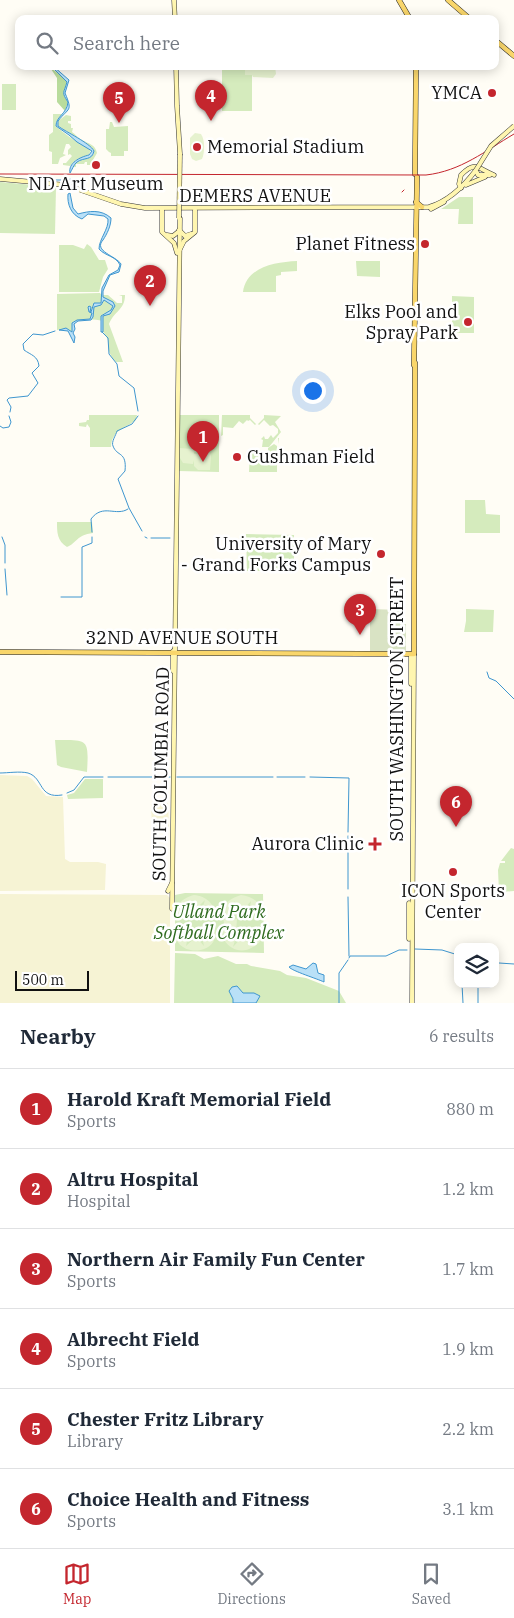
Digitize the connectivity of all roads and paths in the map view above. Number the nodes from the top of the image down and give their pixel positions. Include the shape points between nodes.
1 (175, 0) edge
2 (400, 0) edge
3 (448, 0) edge
4 (175, 15) edge
5 (408, 15) edge
6 (465, 15) edge
7 (499, 43) edge
8 (514, 56) edge
9 (176, 70) edge
10 (416, 70) edge
11 (514, 126) edge
12 (468, 169) junction
13 (476, 170) junction
14 (492, 175) junction
15 (471, 177) junction
16 (0, 180) edge
17 (463, 187) junction
18 (416, 209) junction
19 (163, 212) junction
20 (195, 212) junction
21 (178, 231) junction
22 (178, 253) junction
23 (218, 652) junction
24 (415, 652) junction
25 (0, 653) edge
26 (174, 653) junction
27 (234, 653) junction
28 (195, 654) junction
29 (399, 654) junction
30 (412, 660) junction
31 (175, 683) junction
32 (172, 856) junction
33 (174, 863) junction
34 (172, 883) junction
35 (168, 891) dead end
36 (412, 1003) edge

1 - 4 main road
2 - 5 main road
3 - 6 main road
7 - 8 main road
9 - 21 main road, SOUTH COLUMBIA ROAD, bridge via 180,130
10 - 18 main road, SOUTH WASHINGTON STREET
11 - 13 main road, DEMERS AVENUE, bridge via 491,146
12 - 14 main road via 476,166
12 - 15 main road via 462,177 466,180
12 - 17 main road via 459,178
13 - 14 main road via 478,175
13 - 15 main road, DEMERS AVENUE
14 - 17 main road
15 - 17 main road, DEMERS AVENUE
16 - 19 main road, DEMERS AVENUE via 66,185 124,205
17 - 18 main road, DEMERS AVENUE via 439,204
18 - 20 main road, DEMERS AVENUE
18 - 24 main road, SOUTH WASHINGTON STREET
19 - 20 main road, DEMERS AVENUE
19 - 21 main road via 165,234 171,236
19 - 22 main road via 162,232 174,243
20 - 21 main road via 192,234 184,236
20 - 22 main road via 195,232
21 - 22 main road, SOUTH COLUMBIA ROAD
22 - 26 main road, SOUTH COLUMBIA ROAD
23 - 26 main road, 32ND AVENUE SOUTH
23 - 27 main road, 32ND AVENUE SOUTH
23 - 28 main road
24 - 29 main road, 32ND AVENUE SOUTH
24 - 30 main road, SOUTH WASHINGTON STREET
25 - 26 main road, 32ND AVENUE SOUTH
26 - 28 main road, 32ND AVENUE SOUTH
26 - 31 main road, SOUTH COLUMBIA ROAD
26 - 31 main road, SOUTH COLUMBIA ROAD
27 - 28 main road, 32ND AVENUE SOUTH
27 - 29 main road, 32ND AVENUE SOUTH
29 - 30 main road
30 - 36 main road, SOUTH WASHINGTON STREET via 409,943
31 - 32 main road, SOUTH COLUMBIA ROAD
31 - 33 main road, SOUTH COLUMBIA ROAD
32 - 33 main road
32 - 34 main road, SOUTH COLUMBIA ROAD
33 - 34 main road, SOUTH COLUMBIA ROAD via 172,909
34 - 35 main road

